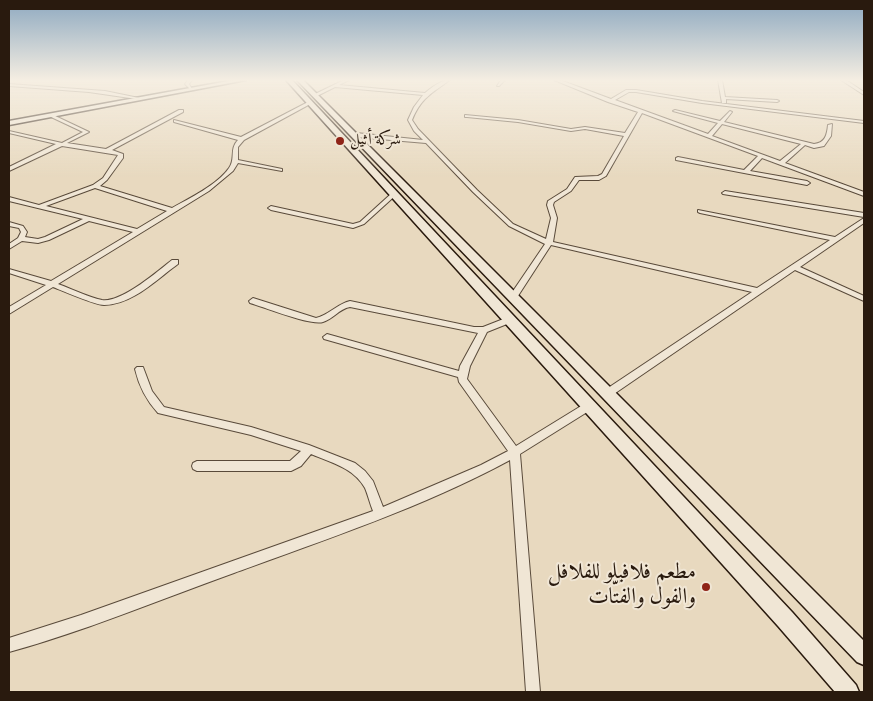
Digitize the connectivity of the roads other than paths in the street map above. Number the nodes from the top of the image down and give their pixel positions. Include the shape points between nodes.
1 (640, 112) edge
2 (730, 112) dead end
3 (63, 113) edge
4 (178, 113) edge
5 (288, 113) edge
6 (326, 113) edge
7 (329, 113) edge
8 (412, 113) edge
9 (642, 113) edge
10 (682, 113) edge
11 (788, 113) edge
12 (51, 115) junction
13 (466, 116) dead end
14 (532, 117) dead end
15 (176, 121) dead end
16 (722, 122) junction
17 (864, 122) edge
18 (9, 123) edge
19 (830, 125) dead end
20 (585, 128) junction
21 (9, 132) edge
22 (356, 135) junction
23 (627, 135) junction
24 (709, 136) junction
25 (242, 139) junction
26 (428, 142) junction
27 (61, 144) junction
28 (804, 144) junction
29 (108, 151) junction
30 (761, 156) junction
31 (678, 159) dead end
32 (236, 161) junction
33 (781, 163) junction
34 (376, 164) junction
35 (9, 169) edge
36 (280, 170) dead end
37 (745, 172) junction
38 (807, 183) dead end
39 (95, 186) junction
40 (725, 193) dead end
41 (394, 194) junction
42 (864, 194) edge
43 (9, 199) edge
44 (39, 207) junction
45 (271, 208) dead end
46 (172, 210) junction
47 (700, 211) dead end
48 (864, 215) edge
49 (88, 219) junction
50 (864, 220) edge
51 (9, 224) edge
52 (138, 231) junction
53 (20, 239) junction
54 (837, 239) junction
55 (549, 243) junction
56 (9, 247) edge
57 (175, 262) dead end
58 (794, 267) junction
59 (9, 270) edge
60 (52, 284) junction
61 (758, 291) junction
62 (514, 297) junction
63 (864, 299) edge
64 (253, 301) dead end
65 (9, 311) edge
66 (509, 320) junction
67 (484, 330) junction
68 (327, 337) dead end
69 (140, 370) dead end
70 (462, 375) junction
71 (608, 393) junction
72 (589, 406) junction
73 (309, 449) junction
74 (516, 452) junction
75 (197, 466) dead end
76 (380, 514) junction
77 (9, 645) edge
78 (864, 655) edge
79 (533, 692) edge
80 (849, 692) edge

1 - 23 street
2 - 16 street
3 - 12 main road
4 - 29 street
5 - 25 street
6 - 34 main road
7 - 22 main road
8 - 26 street via 410,120
9 - 24 street
10 - 16 street
11 - 17 street
12 - 18 main road
12 - 27 street via 87,132
13 - 20 street via 571,130
14 - 20 street
15 - 25 street
16 - 24 street
16 - 28 street
19 - 28 street via 829,136 822,145
20 - 23 street
21 - 27 street
22 - 26 street
22 - 34 main road
23 - 55 street via 602,177 578,178 569,190 551,201 554,218
24 - 30 street
25 - 32 street via 234,150
26 - 55 street via 511,225
27 - 29 street
27 - 35 street
28 - 33 street
29 - 39 street via 118,153 120,158 105,179
30 - 33 street
30 - 37 street
31 - 37 street
32 - 36 street
32 - 46 street via 227,173
33 - 42 street
34 - 41 main road
34 - 62 main road
37 - 38 street
39 - 44 street
39 - 46 street
40 - 48 street
41 - 45 street via 362,224 353,226
41 - 66 main road
43 - 44 street
44 - 49 street
46 - 52 street
47 - 54 street
49 - 52 street
49 - 53 street via 48,239
50 - 54 street
51 - 53 street via 21,227 24,232
52 - 60 street
53 - 56 street
54 - 58 street
55 - 61 street
55 - 62 street
57 - 60 street via 126,298 112,303 103,303
58 - 61 street
58 - 63 street
59 - 60 street
60 - 65 street
61 - 71 street
62 - 71 main road
64 - 67 street via 316,321 350,304
66 - 67 street
66 - 72 main road
67 - 70 street
68 - 70 street
69 - 73 street via 145,390 161,410 251,431
70 - 74 street via 466,387
71 - 78 main road
72 - 74 street
72 - 80 main road
73 - 75 street via 291,466
73 - 76 street via 351,466 361,474 369,485
74 - 76 street
74 - 79 street
76 - 77 street

